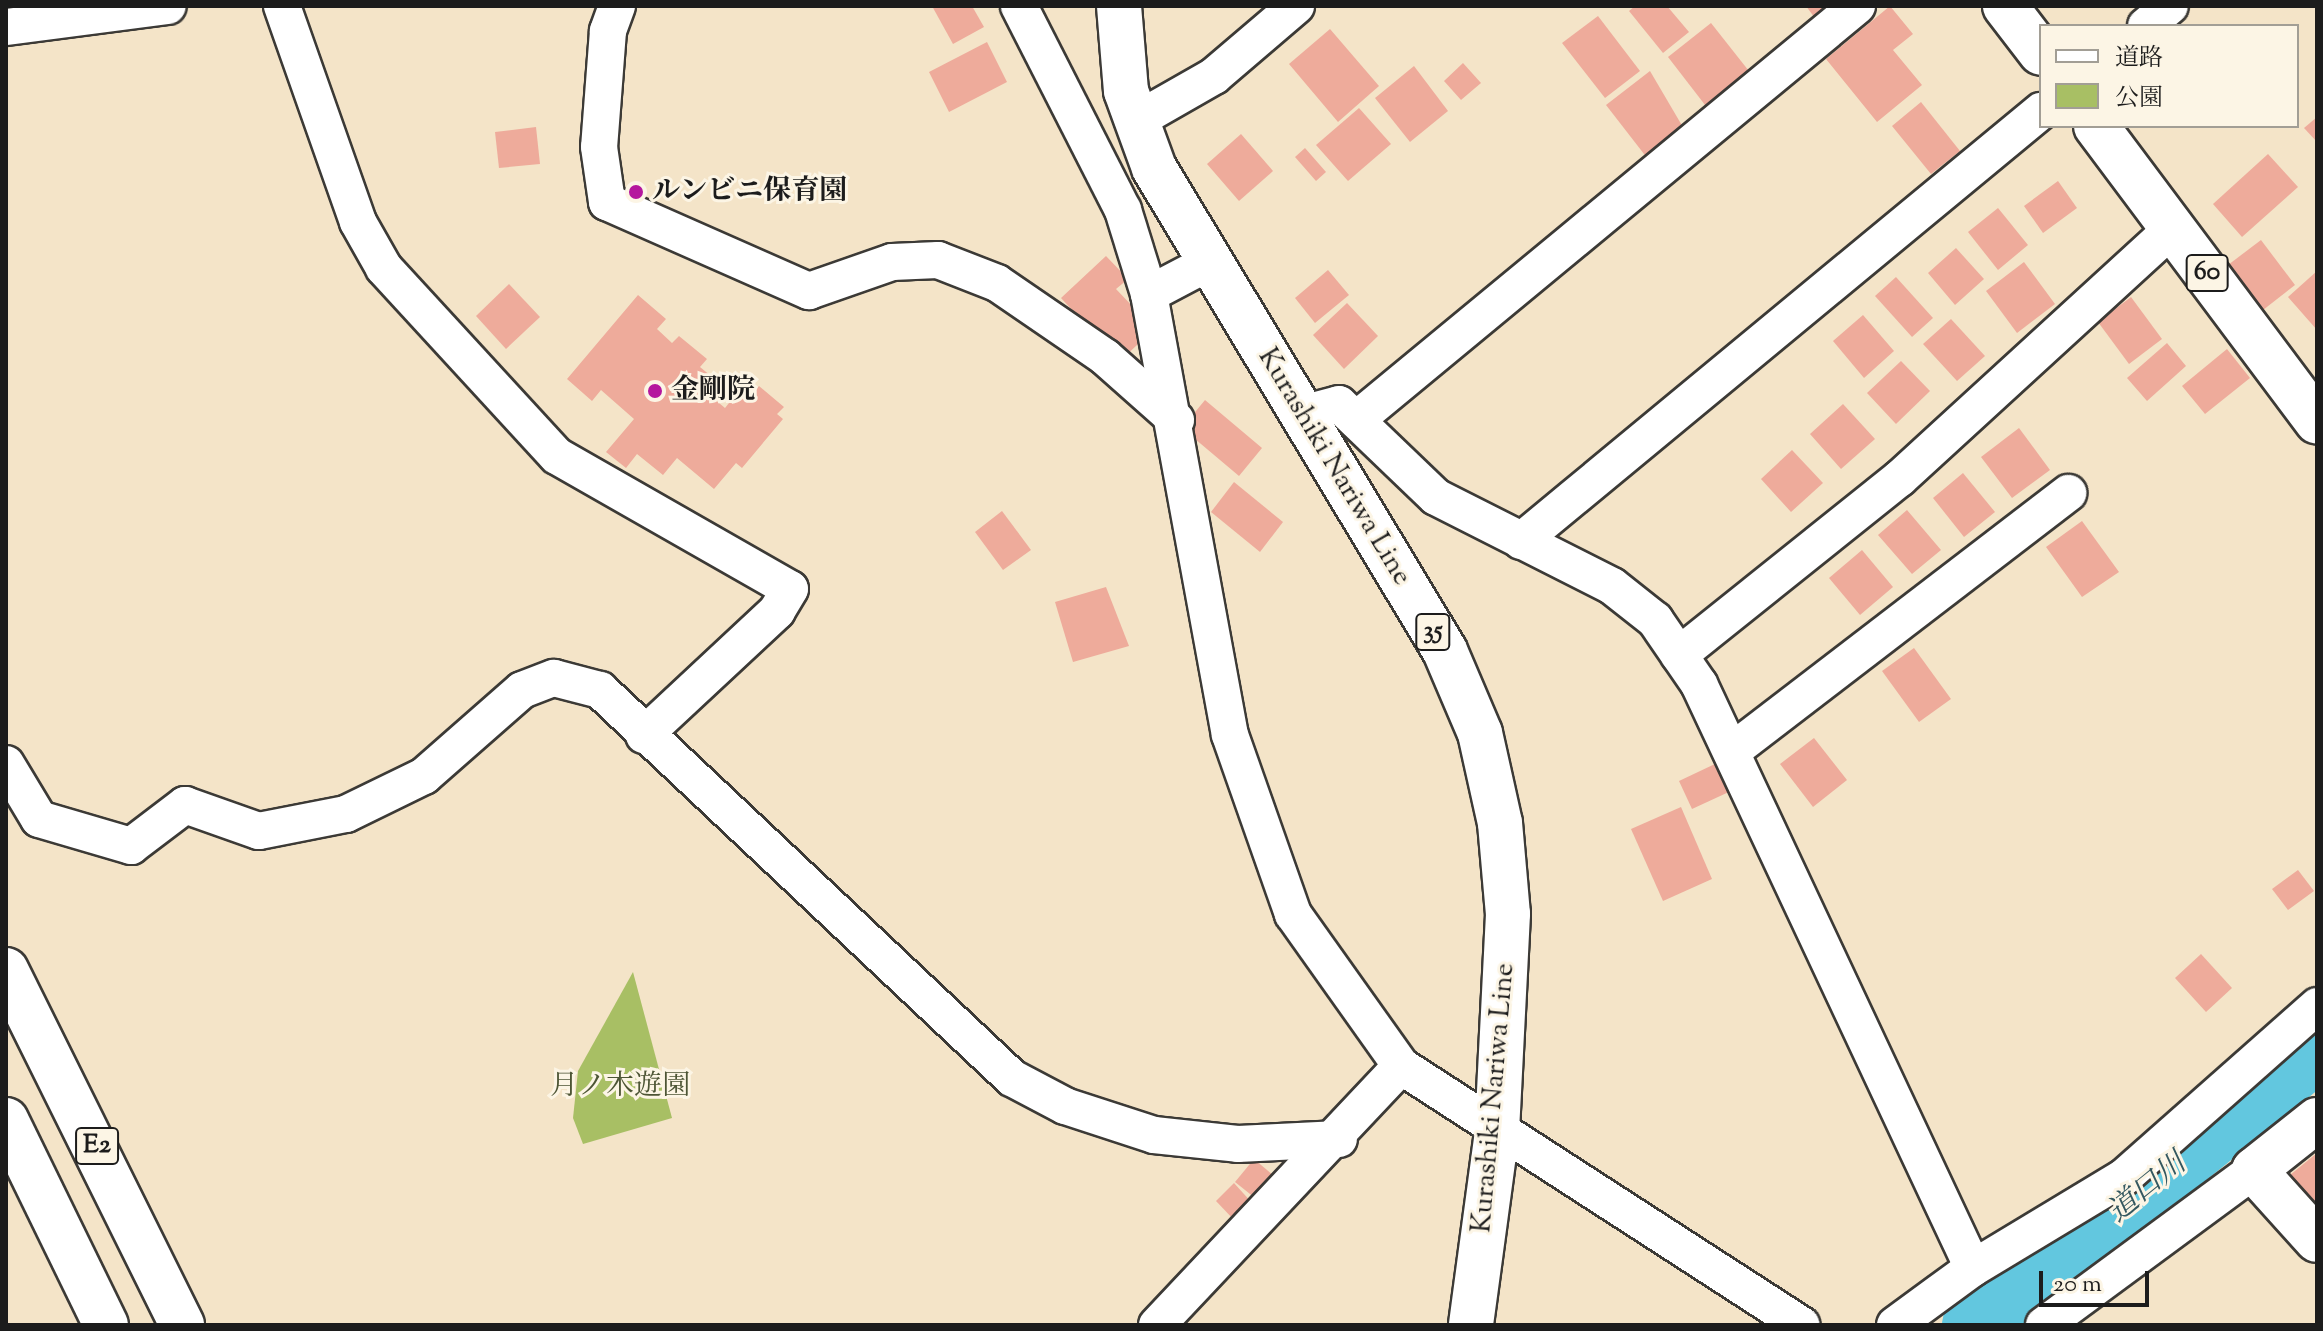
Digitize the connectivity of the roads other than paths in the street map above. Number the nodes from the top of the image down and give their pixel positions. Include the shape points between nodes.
1 (8, 6) edge
2 (168, 6) edge
3 (282, 6) edge
4 (617, 6) edge
5 (1019, 6) edge
6 (1119, 6) edge
7 (1296, 6) edge
8 (1857, 6) edge
9 (2005, 6) edge
10 (2170, 6) edge
11 (2148, 24) edge
12 (6, 25) edge
13 (2039, 50) edge
14 (2039, 113) edge
15 (1137, 120) junction
16 (2098, 128) edge
17 (2173, 228) junction
18 (1210, 262) junction
19 (1149, 294) junction
20 (1302, 414) junction
21 (1176, 420) junction
22 (1356, 420) junction
23 (2317, 421) edge
24 (2068, 493) dead end
25 (1521, 541) junction
26 (1679, 655) junction
27 (644, 735) junction
28 (1732, 751) junction
29 (6, 764) edge
30 (6, 970) edge
31 (2317, 1006) edge
32 (1401, 1066) junction
33 (6, 1120) edge
34 (2317, 1120) edge
35 (1497, 1132) junction
36 (1339, 1139) junction
37 (2254, 1170) junction
38 (2317, 1240) edge
39 (1973, 1268) junction
40 (106, 1325) edge
41 (182, 1325) edge
42 (1157, 1325) edge
43 (1471, 1325) edge
44 (1802, 1325) edge
45 (1895, 1325) edge
46 (2044, 1325) edge

1 - 12 street
2 - 12 street
3 - 27 street via 358,222 384,268 557,456 790,589 777,611
4 - 21 street via 608,31 599,147 607,202 809,291 892,262 938,260 997,283 1105,357
5 - 19 street via 1123,210
6 - 15 main road, Kurashiki Nariwa Line / 35 via 1126,91
7 - 15 street via 1214,76
8 - 22 street
9 - 13 main road
10 - 11 street
14 - 25 street
15 - 18 main road, Kurashiki Nariwa Line / 35 via 1154,168
16 - 17 main road, 60
17 - 23 main road, 60
17 - 26 street via 1899,479
18 - 19 street
18 - 20 main road, Kurashiki Nariwa Line / 35
19 - 21 street
20 - 22 street via 1339,404
20 - 35 main road, Kurashiki Nariwa Line / 35 via 1445,651 1480,733 1500,823 1508,914
21 - 32 street via 1230,735 1293,914
22 - 25 street via 1436,497
24 - 28 street
25 - 26 street via 1612,586 1655,620
26 - 28 street
27 - 29 street via 600,690 554,678 522,690 424,776 346,814 259,831 185,805 131,846 39,819
27 - 36 street via 1012,1078 1065,1106 1154,1135 1238,1144
28 - 39 street
30 - 41 main road, E2
31 - 39 street via 2124,1177
32 - 35 street
32 - 36 street
33 - 40 main road, E2
34 - 37 main road
35 - 43 main road, Kurashiki Nariwa Line / 35
35 - 44 street
36 - 42 street
37 - 38 main road
37 - 46 street
39 - 45 street

